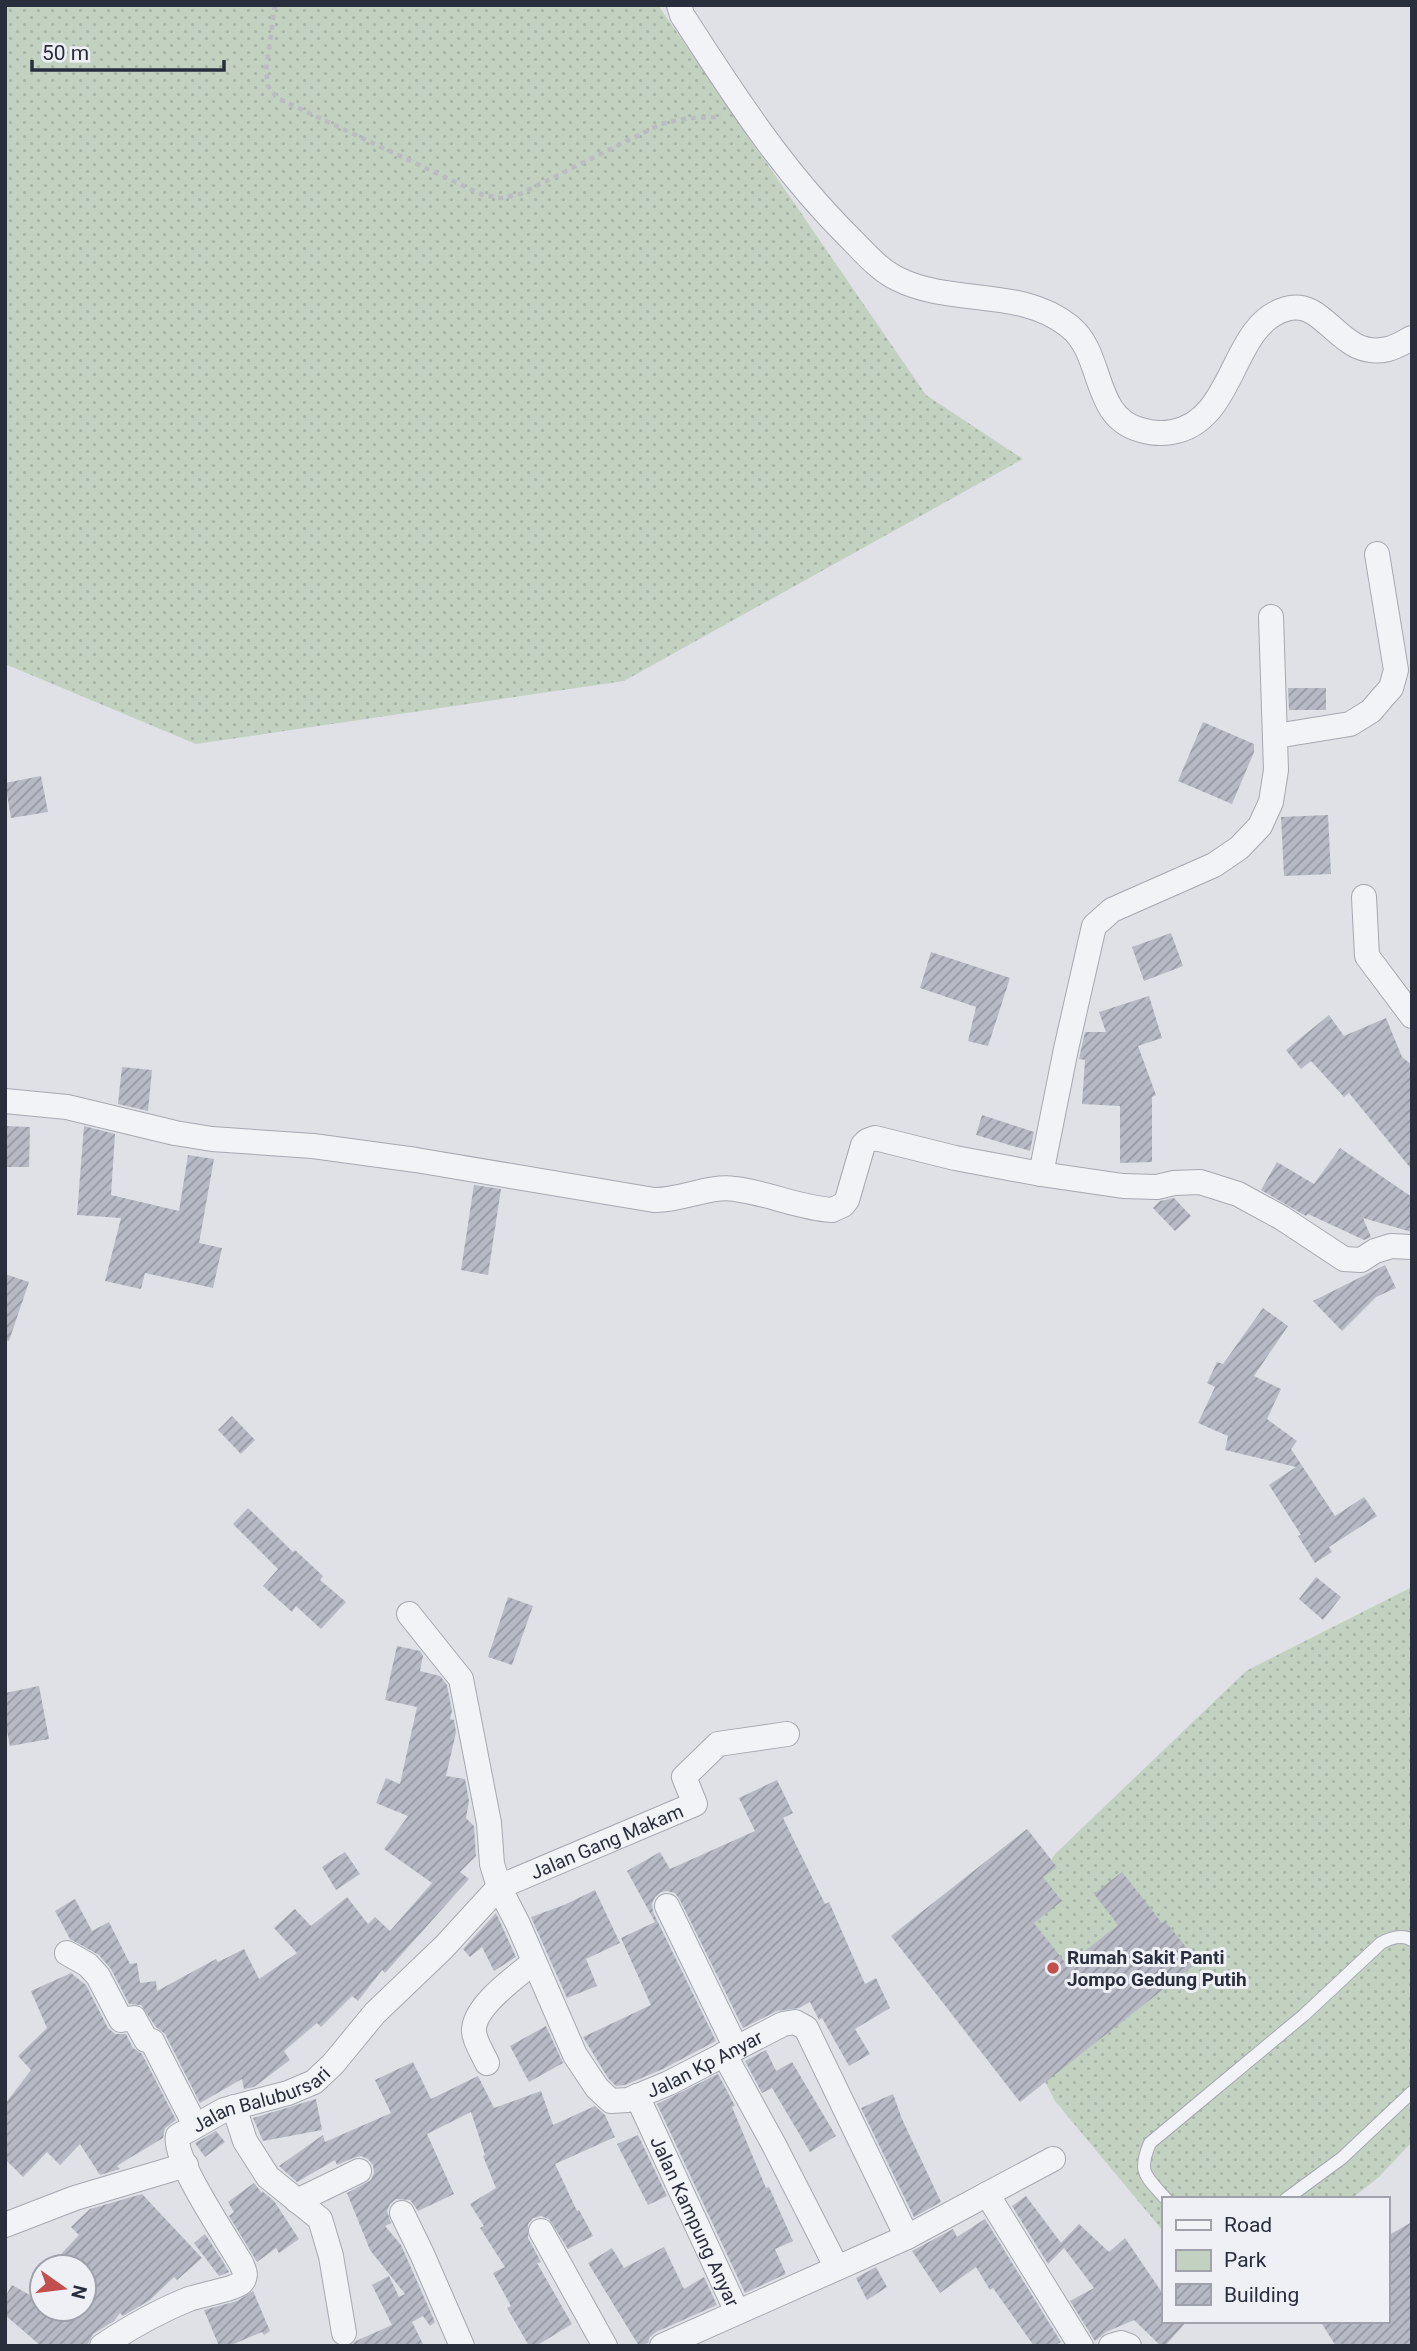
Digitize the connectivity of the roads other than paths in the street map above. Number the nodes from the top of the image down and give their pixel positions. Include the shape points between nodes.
1 (679, 5) edge
2 (1412, 338) edge
3 (1377, 554) dead end
4 (1271, 617) dead end
5 (1276, 736) junction
6 (1364, 897) dead end
7 (1412, 1016) edge
8 (5, 1101) edge
9 (1041, 1174) junction
10 (1412, 1247) edge
11 (409, 1614) dead end
12 (787, 1734) dead end
13 (499, 1887) junction
14 (667, 1906) dead end
15 (1412, 1940) edge
16 (67, 1953) dead end
17 (534, 1962) junction
18 (730, 2051) junction
19 (487, 2063) dead end
20 (1412, 2092) edge
21 (637, 2096) junction
22 (234, 2106) junction
23 (195, 2125) junction
24 (1053, 2158) dead end
25 (186, 2165) junction
26 (359, 2171) dead end
27 (987, 2194) junction
28 (1164, 2197) edge
29 (1289, 2197) edge
30 (297, 2200) junction
31 (402, 2213) dead end
32 (5, 2225) edge
33 (541, 2231) dead end
34 (907, 2237) junction
35 (837, 2268) junction
36 (737, 2312) junction
37 (344, 2333) dead end
38 (102, 2346) edge
39 (462, 2346) edge
40 (605, 2346) edge
41 (662, 2346) edge
42 (1082, 2346) edge
43 (1111, 2346) edge
44 (1129, 2346) edge

1 - 2 street via 787,169 878,266 897,279 937,291 1007,301 1054,316 1084,341 1107,404 1126,425 1176,432 1199,418 1218,398 1251,337 1275,313 1289,308 1313,311 1351,345 1363,349 1390,349
3 - 5 street via 1396,670 1391,688 1350,724
4 - 5 street
5 - 9 street via 1271,802 1259,826 1239,848 1214,865 1112,910 1094,926
6 - 7 street via 1367,956
8 - 9 street via 67,1107 212,1139 416,1160 654,1200 733,1188 832,1210 846,1200 863,1145 875,1138
9 - 10 street via 1142,1188 1200,1182 1238,1194 1345,1259 1361,1260 1391,1246
11 - 13 street, Jalan Kp Anyar via 461,1679
12 - 13 street, Jalan Gang Makam via 718,1744 684,1777 695,1804
13 - 17 street, Jalan Kp Anyar
13 - 22 street, Jalan Balubursari via 314,2082
14 - 18 street
15 - 28 lane via 1406,1936 1381,1943 1304,2015 1150,2143 1142,2161 1146,2176
16 - 23 street via 98,1976 121,2020 135,2019 146,2039 152,2041
17 - 19 street via 492,1996 476,2022 474,2033
17 - 21 street, Jalan Kp Anyar via 570,2046 597,2088 611,2101
18 - 21 street, Jalan Kp Anyar
18 - 34 street, Jalan Kp Anyar via 783,2024 795,2022 806,2028
18 - 35 street
20 - 29 lane via 1342,2158
21 - 36 street, Jalan Kampung Anyar
22 - 23 street, Jalan Balubursari
22 - 30 street via 256,2161
23 - 25 street, Jalan Balubursari via 177,2139
24 - 27 street
25 - 32 street via 75,2198
25 - 38 street, Jalan Balubursari via 241,2263 244,2278 237,2285 164,2310
26 - 30 street
27 - 34 street
27 - 42 street
30 - 37 street via 320,2219 327,2236
31 - 39 street
33 - 40 street
34 - 35 street
35 - 36 street
36 - 41 street, Jalan Kampung Anyar
43 - 44 street

